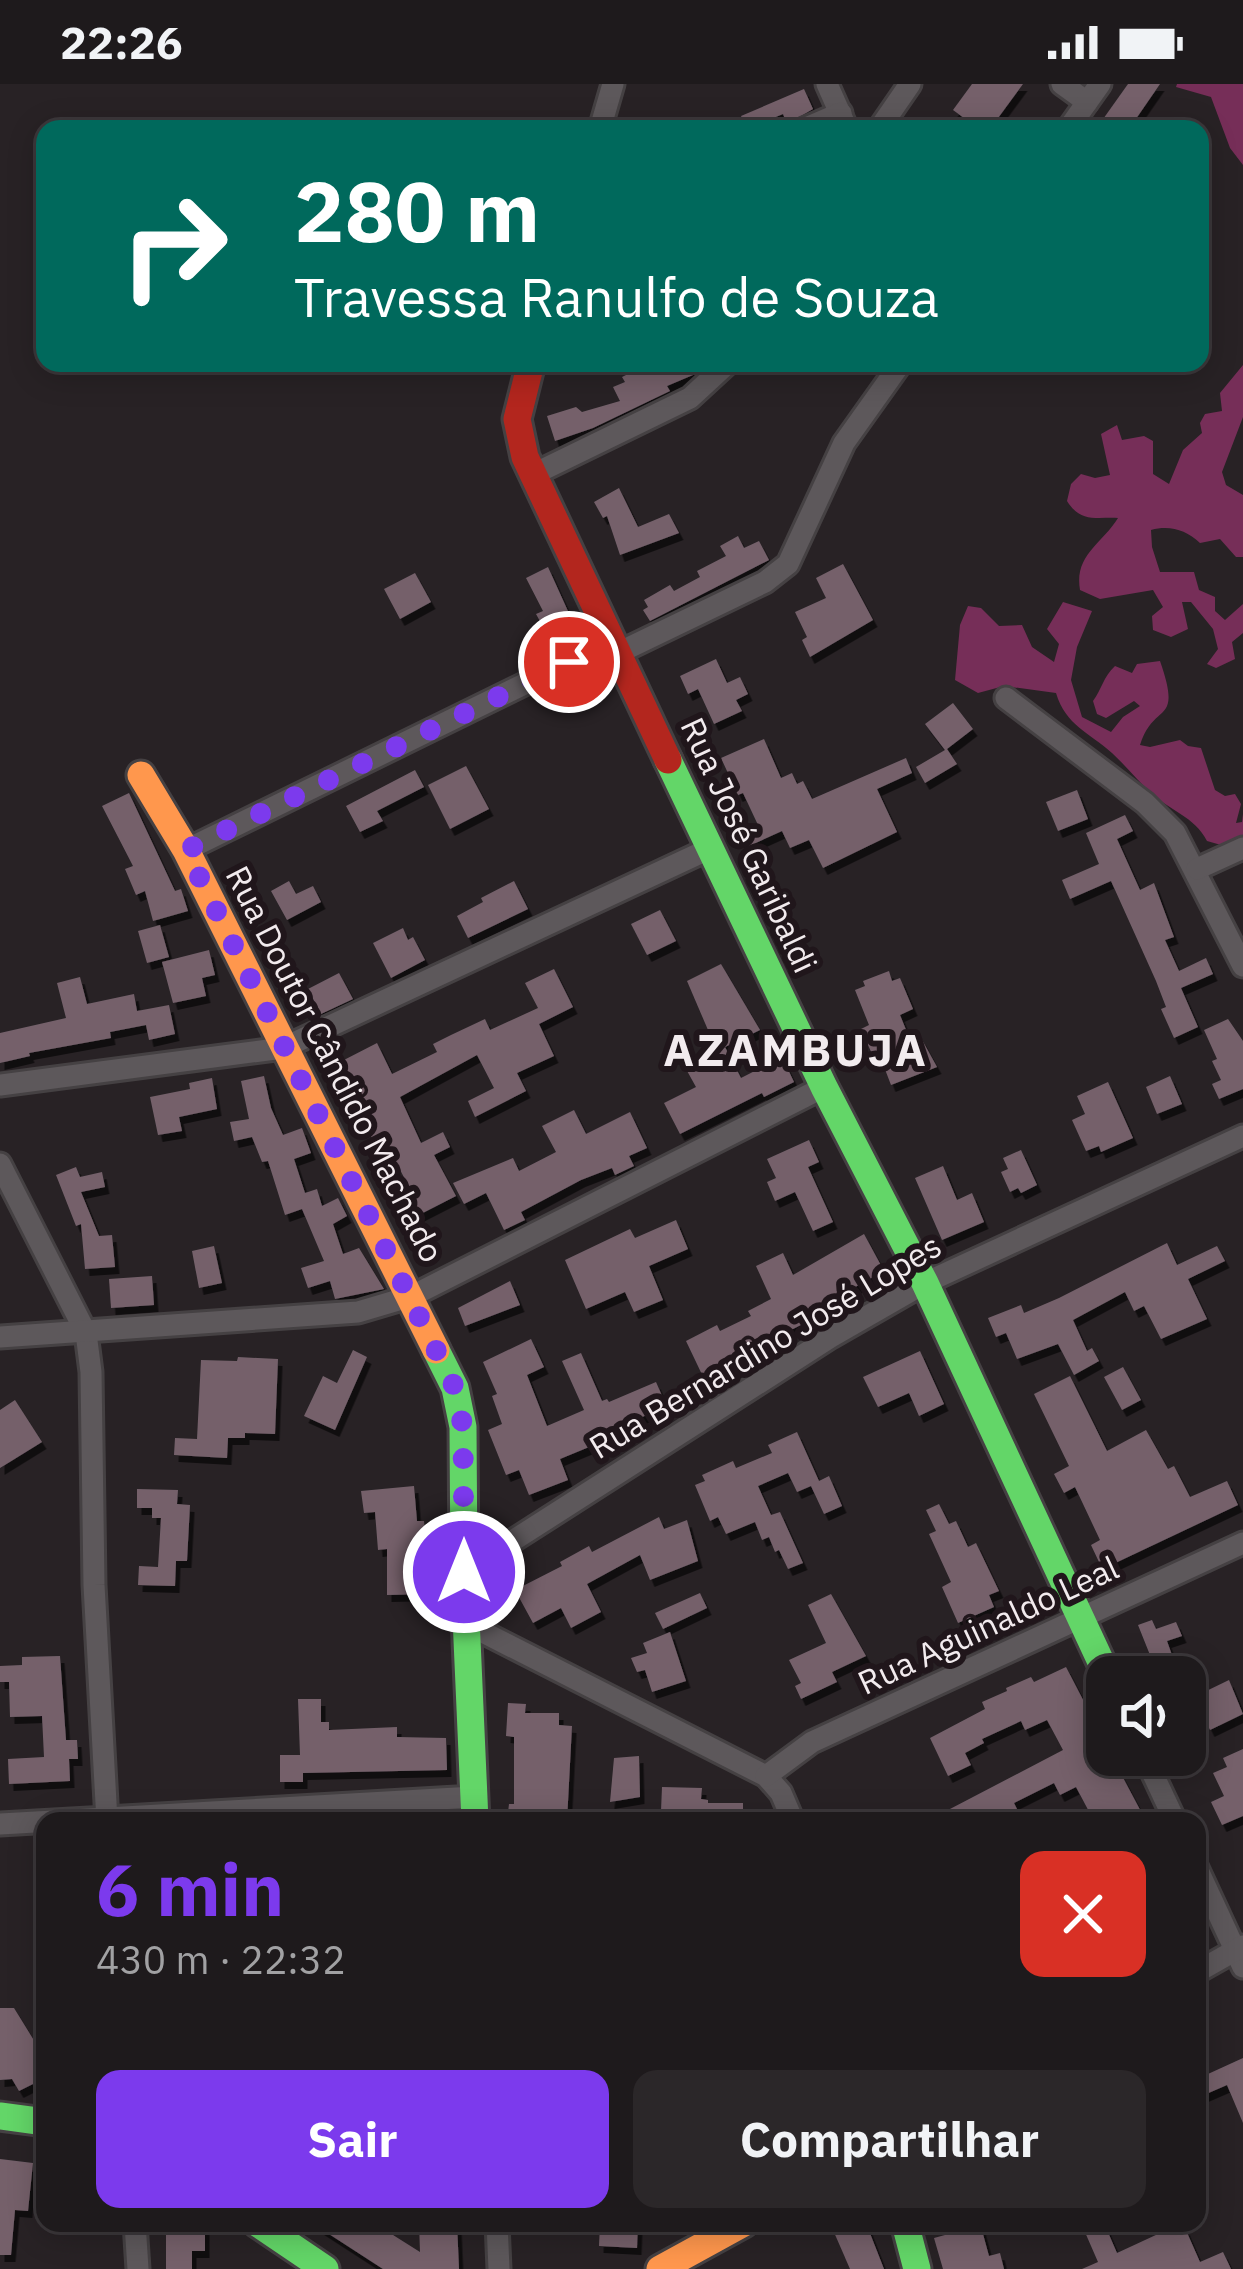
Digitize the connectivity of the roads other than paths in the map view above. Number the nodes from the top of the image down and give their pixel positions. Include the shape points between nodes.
1 (613, 84) edge
2 (827, 84) edge
3 (910, 84) edge
4 (1062, 84) edge
5 (1094, 93) edge
6 (603, 120) edge
7 (844, 120) edge
8 (885, 120) edge
9 (1074, 120) edge
10 (528, 372) edge
11 (718, 372) edge
12 (895, 372) edge
13 (532, 475) junction
14 (615, 647) junction
15 (1006, 698) dead end
16 (141, 775) dead end
17 (710, 848) junction
18 (1243, 848) edge
19 (186, 850) junction
20 (1197, 869) junction
21 (1243, 966) edge
22 (284, 1048) junction
23 (0, 1085) edge
24 (824, 1087) junction
25 (1243, 1136) edge
26 (0, 1164) edge
27 (925, 1283) junction
28 (412, 1296) junction
29 (86, 1334) junction
30 (0, 1337) edge
31 (1243, 1543) edge
32 (464, 1572) junction
33 (1081, 1620) junction
34 (467, 1624) junction
35 (1098, 1656) edge
36 (766, 1776) junction
37 (1154, 1776) edge
38 (474, 1809) edge
39 (107, 1812) edge
40 (364, 1812) edge
41 (789, 1812) edge
42 (1171, 1812) edge
43 (36, 1822) edge
44 (0, 1824) edge
45 (1206, 1886) edge
46 (1240, 1955) edge
47 (1206, 1968) edge
48 (0, 2116) edge
49 (36, 2121) edge
50 (136, 2232) edge
51 (270, 2232) edge
52 (497, 2232) edge
53 (728, 2232) edge
54 (907, 2232) edge
55 (138, 2269) edge
56 (325, 2269) edge
57 (499, 2269) edge
58 (660, 2269) edge
59 (917, 2269) edge

1 - 6 street
2 - 7 street
3 - 8 street
4 - 5 street
5 - 9 street
10 - 13 street, Rua José Garibaldi via 516,437
11 - 13 street via 690,398
12 - 14 street via 844,443 788,564 765,582
13 - 14 street, Rua José Garibaldi
14 - 17 street, Rua José Garibaldi
14 - 19 street
15 - 20 street via 1145,803
16 - 19 street, Rua Doutor Cândido Machado
17 - 22 street
17 - 24 street, Rua José Garibaldi
18 - 20 street
19 - 22 street, Rua Doutor Cândido Machado
20 - 21 street
22 - 23 street
22 - 28 street, Rua Doutor Cândido Machado
24 - 27 street, Rua José Garibaldi
24 - 28 street
25 - 27 street, Rua Bernardino José Lopes
26 - 29 street
27 - 32 street, Rua Bernardino José Lopes
27 - 33 street, Rua José Garibaldi
28 - 29 street via 358,1312
28 - 32 street, Rua Doutor Cândido Machado via 455,1388 463,1427
29 - 30 street
29 - 39 street
31 - 33 street, Rua Aguinaldo Leal
32 - 34 street, Rua Doutor Cândido Machado
33 - 35 street, Rua José Garibaldi
33 - 36 street, Rua Aguinaldo Leal via 812,1742
34 - 36 street
34 - 38 street, Rua Doutor Cândido Machado
36 - 41 street
37 - 42 street
38 - 40 street
43 - 44 street
45 - 46 street
46 - 47 street
48 - 49 street
50 - 55 street
51 - 56 street
52 - 57 street
53 - 58 street
54 - 59 street

